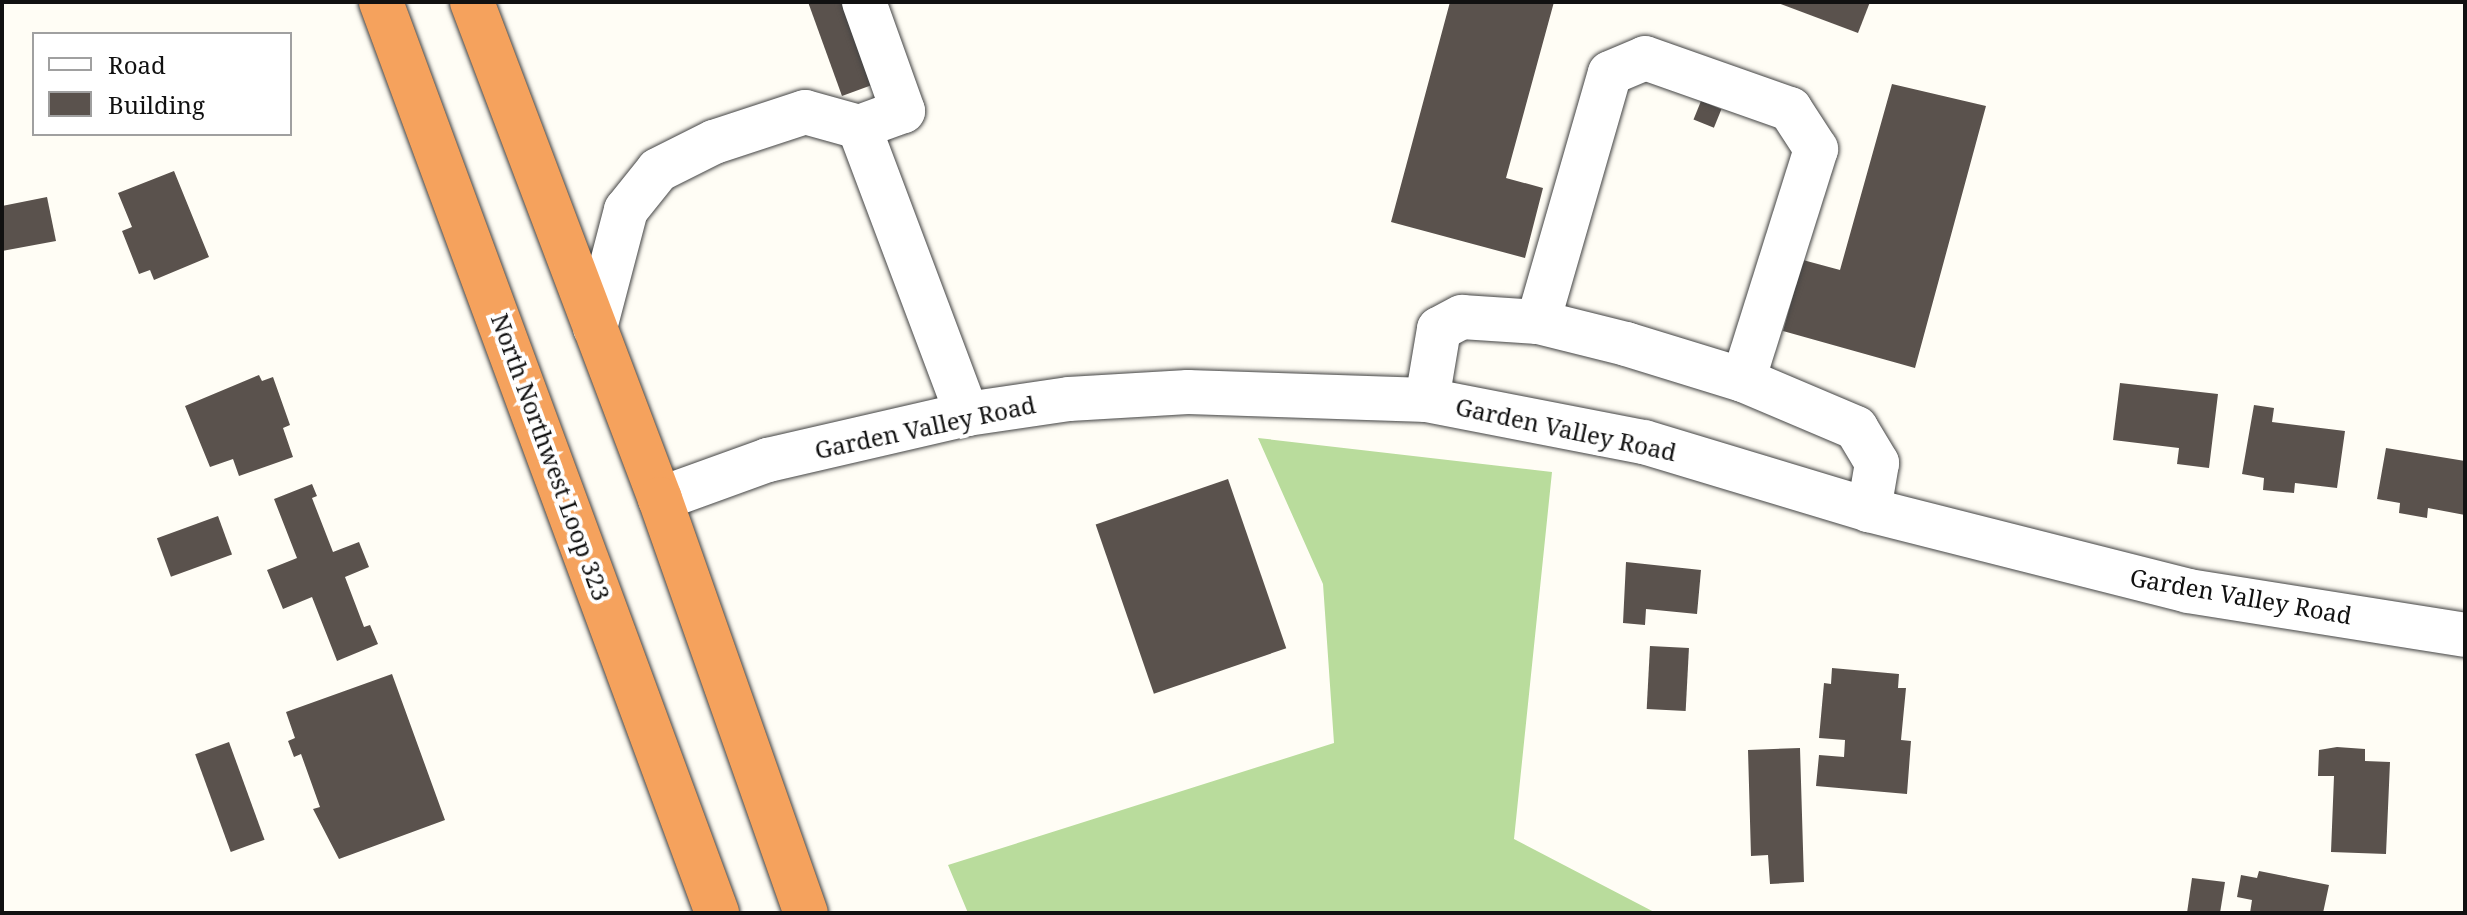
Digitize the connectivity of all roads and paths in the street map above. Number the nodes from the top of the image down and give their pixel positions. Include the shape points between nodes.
1 (381, 2) edge
2 (472, 2) edge
3 (864, 2) edge
4 (859, 127) junction
5 (1538, 322) junction
6 (595, 328) junction
7 (1743, 380) junction
8 (1427, 400) junction
9 (967, 414) junction
10 (660, 499) junction
11 (1869, 510) junction
12 (2465, 635) edge
13 (717, 913) edge
14 (806, 913) edge

1 - 13 highway, North Northwest Loop 323
2 - 6 highway
3 - 4 street via 903,111
4 - 6 street via 805,112 683,155 639,189 618,230
4 - 9 street
5 - 7 street
5 - 7 street via 1610,73 1645,58 1790,109 1816,149
5 - 8 street via 1462,317 1439,329
6 - 10 highway
7 - 11 street via 1856,428 1877,463
8 - 9 street, Garden Valley Road via 1188,392 1069,399
8 - 11 street, Garden Valley Road via 1644,442
9 - 10 street, Garden Valley Road via 768,460
10 - 14 highway
11 - 12 street, Garden Valley Road via 2188,591

